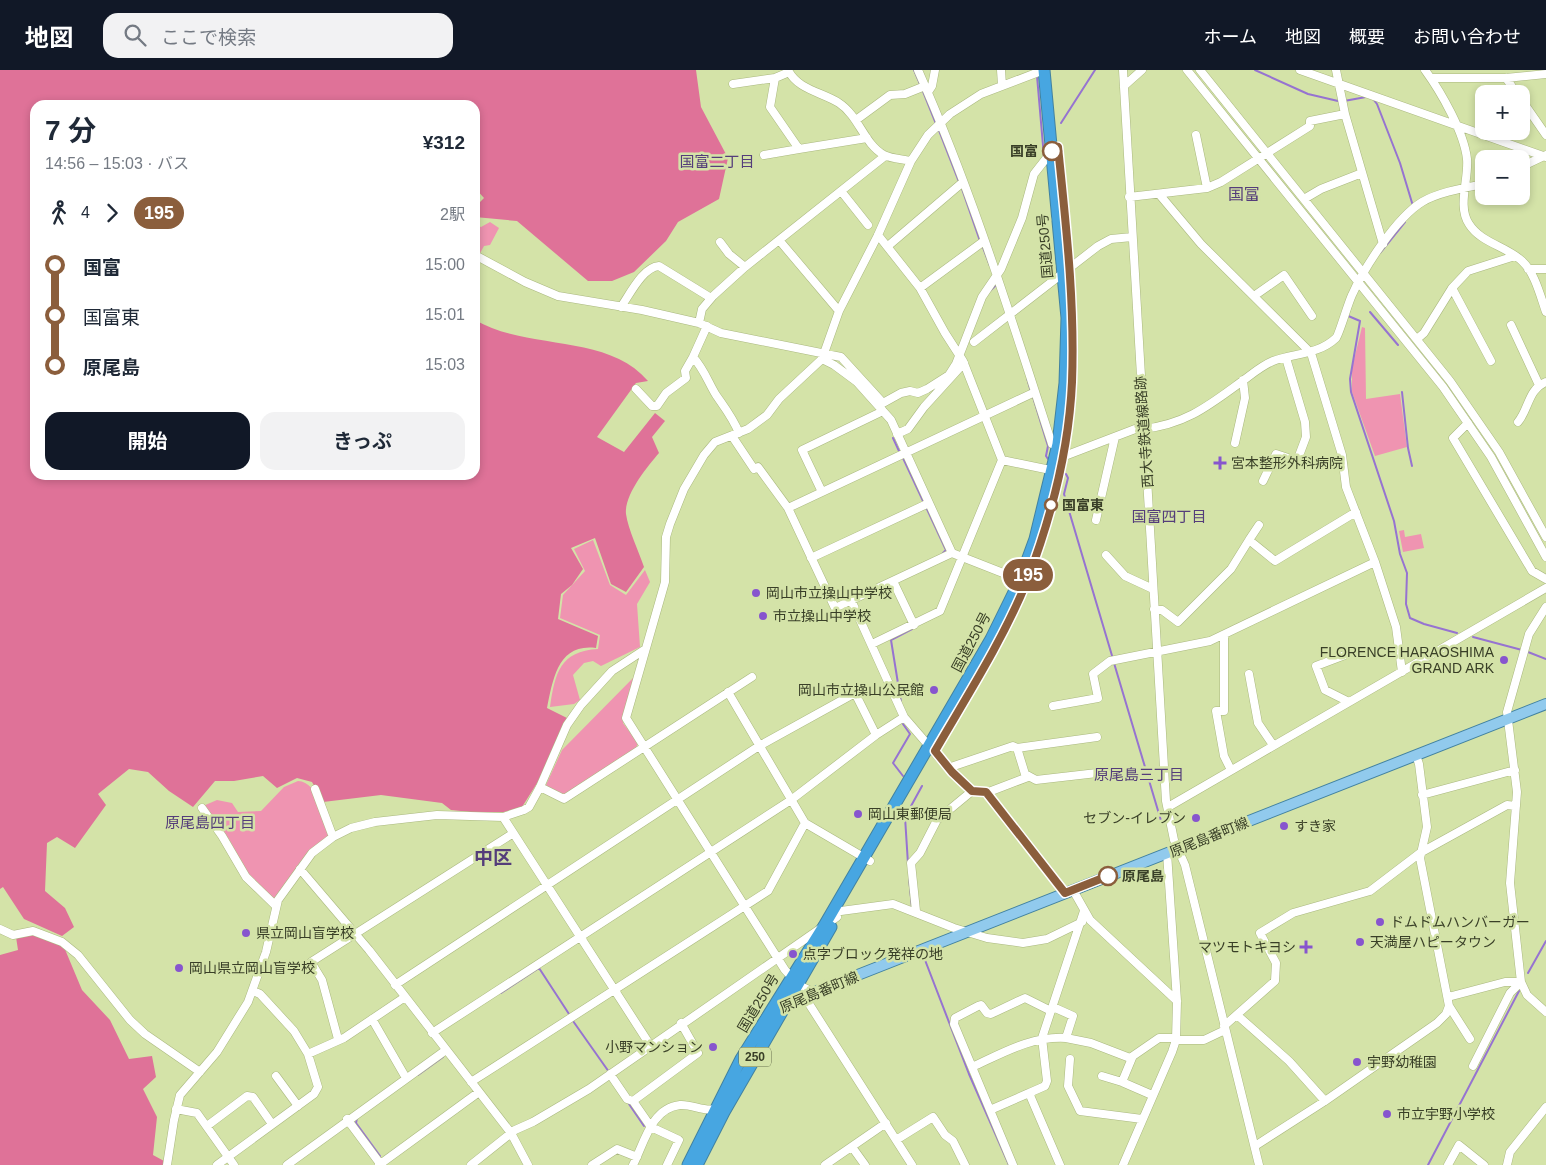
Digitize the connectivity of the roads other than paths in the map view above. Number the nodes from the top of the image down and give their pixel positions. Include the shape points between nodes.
1 (918, 70) edge
2 (935, 70) edge
3 (1001, 70) edge
4 (1044, 70) edge
5 (1051, 70) edge
6 (1123, 70) edge
7 (1142, 70) edge
8 (1186, 70) edge
9 (1200, 70) edge
10 (1300, 70) edge
11 (1336, 70) edge
12 (1425, 70) edge
13 (1480, 70) edge
14 (1530, 70) edge
15 (788, 71) edge
16 (1546, 74) edge
17 (1522, 76) junction
18 (775, 78) junction
19 (1430, 78) junction
20 (1486, 78) junction
21 (1506, 78) junction
22 (1338, 83) junction
23 (733, 84) dead end
24 (1002, 85) junction
25 (1511, 85) edge
26 (1124, 86) junction
27 (924, 88) junction
28 (1530, 112) edge
29 (1344, 114) junction
30 (856, 120) junction
31 (1455, 124) junction
32 (938, 125) junction
33 (1196, 135) dead end
34 (1546, 135) edge
35 (867, 138) junction
36 (799, 149) junction
37 (1055, 149) junction
38 (1267, 153) junction
39 (764, 155) dead end
40 (886, 156) junction
41 (1546, 156) edge
42 (1258, 159) junction
43 (911, 161) junction
44 (1530, 163) edge
45 (1362, 173) junction
46 (961, 184) junction
47 (1475, 186) edge
48 (1207, 188) junction
49 (1465, 188) junction
50 (841, 191) junction
51 (1160, 194) junction
52 (1129, 197) junction
53 (1304, 200) junction
54 (868, 225) dead end
55 (878, 235) junction
56 (1132, 237) junction
57 (779, 240) junction
58 (720, 242) dead end
59 (982, 243) junction
60 (1383, 244) junction
61 (888, 246) junction
62 (1515, 256) junction
63 (480, 258) edge
64 (745, 267) junction
65 (1546, 268) edge
66 (1528, 269) junction
67 (1066, 272) junction
68 (1363, 273) junction
69 (995, 278) junction
70 (1358, 282) junction
71 (920, 288) junction
72 (1452, 288) junction
73 (1254, 296) junction
74 (711, 298) junction
75 (621, 307) junction
76 (839, 311) junction
77 (1546, 312) edge
78 (1009, 316) junction
79 (1312, 316) dead end
80 (699, 323) junction
81 (1511, 325) dead end
82 (707, 326) junction
83 (1417, 339) junction
84 (974, 342) dead end
85 (1311, 353) junction
86 (693, 357) junction
87 (824, 357) junction
88 (1286, 358) junction
89 (962, 359) junction
90 (1491, 361) dead end
91 (1243, 380) junction
92 (1542, 383) edge
93 (636, 389) dead end
94 (1033, 393) junction
95 (883, 411) junction
96 (983, 415) junction
97 (1518, 422) dead end
98 (1468, 423) junction
99 (1143, 427) junction
100 (735, 434) junction
101 (898, 434) junction
102 (1115, 437) junction
103 (1235, 443) dead end
104 (1061, 444) junction
105 (905, 452) junction
106 (1062, 456) junction
107 (1002, 460) junction
108 (1056, 472) junction
109 (1263, 481) dead end
110 (822, 492) junction
111 (926, 505) junction
112 (788, 508) junction
113 (1356, 512) junction
114 (1096, 520) dead end
115 (1259, 525) dead end
116 (1546, 537) edge
117 (1249, 540) junction
118 (952, 553) junction
119 (1106, 555) dead end
120 (962, 557) junction
121 (1546, 557) edge
122 (811, 558) junction
123 (1375, 562) junction
124 (1546, 579) edge
125 (893, 581) junction
126 (1023, 581) junction
127 (1546, 588) edge
128 (1153, 589) junction
129 (851, 600) junction
130 (1546, 607) edge
131 (1154, 609) junction
132 (914, 625) junction
133 (1224, 635) junction
134 (872, 644) junction
135 (644, 650) junction
136 (1157, 652) junction
137 (1345, 655) dead end
138 (1402, 672) junction
139 (1249, 674) dead end
140 (752, 677) dead end
141 (728, 692) junction
142 (1349, 702) junction
143 (1546, 704) edge
144 (1053, 706) dead end
145 (904, 717) junction
146 (1508, 719) junction
147 (876, 735) junction
148 (1097, 737) dead end
149 (1273, 745) junction
150 (759, 746) junction
151 (1017, 748) junction
152 (644, 749) junction
153 (933, 749) junction
154 (1416, 755) junction
155 (948, 768) junction
156 (1231, 770) junction
157 (1515, 770) junction
158 (1097, 773) dead end
159 (1028, 776) junction
160 (540, 787) junction
161 (315, 789) dead end
162 (972, 791) junction
163 (986, 792) junction
164 (1422, 795) junction
165 (677, 800) junction
166 (791, 800) junction
167 (1516, 806) junction
168 (1168, 807) junction
169 (202, 808) dead end
170 (503, 817) junction
171 (805, 823) junction
172 (512, 834) junction
173 (333, 837) junction
174 (1178, 849) junction
175 (710, 852) junction
176 (1167, 853) junction
177 (1420, 853) junction
178 (867, 860) junction
179 (300, 869) junction
180 (546, 885) junction
181 (1069, 892) junction
182 (276, 906) junction
183 (744, 906) junction
184 (913, 911) junction
185 (1084, 911) junction
186 (839, 914) junction
187 (1082, 922) junction
188 (824, 926) junction
189 (0, 929) edge
190 (967, 932) junction
191 (354, 934) junction
192 (580, 937) junction
193 (778, 957) junction
194 (795, 981) junction
195 (1521, 982) junction
196 (395, 985) junction
197 (614, 990) junction
198 (253, 991) junction
199 (809, 994) junction
200 (405, 997) junction
201 (1448, 997) junction
202 (1177, 1002) junction
203 (787, 1003) junction
204 (1449, 1006) junction
205 (1052, 1009) junction
206 (1546, 1012) edge
207 (1237, 1015) junction
208 (372, 1019) junction
209 (764, 1020) junction
210 (681, 1023) junction
211 (1225, 1028) junction
212 (432, 1033) junction
213 (1042, 1038) junction
214 (1066, 1038) junction
215 (338, 1039) junction
216 (1176, 1039) junction
217 (1470, 1039) dead end
218 (650, 1045) junction
219 (446, 1050) junction
220 (308, 1054) junction
221 (1132, 1058) junction
222 (1070, 1059) dead end
223 (1473, 1066) dead end
224 (972, 1067) junction
225 (200, 1072) junction
226 (610, 1074) junction
227 (276, 1076) dead end
228 (1102, 1076) dead end
229 (406, 1078) junction
230 (471, 1082) junction
231 (1122, 1082) junction
232 (479, 1092) junction
233 (1028, 1093) junction
234 (1152, 1095) junction
235 (632, 1101) junction
236 (1325, 1101) junction
237 (298, 1106) junction
238 (1546, 1108) edge
239 (176, 1109) junction
240 (715, 1109) junction
241 (990, 1110) junction
242 (348, 1119) junction
243 (1142, 1119) junction
244 (886, 1123) junction
245 (272, 1124) junction
246 (206, 1126) junction
247 (651, 1126) junction
248 (511, 1133) junction
249 (896, 1140) junction
250 (852, 1146) junction
251 (1255, 1146) junction
252 (228, 1156) junction
253 (635, 1161) edge
254 (167, 1165) edge
255 (217, 1165) edge
256 (234, 1165) edge
257 (287, 1165) edge
258 (380, 1165) edge
259 (470, 1165) edge
260 (528, 1165) edge
261 (592, 1165) edge
262 (668, 1165) edge
263 (688, 1165) edge
264 (696, 1165) edge
265 (825, 1165) edge
266 (865, 1165) edge
267 (912, 1165) edge
268 (965, 1165) edge
269 (1013, 1165) edge
270 (1060, 1165) edge
271 (1123, 1165) edge
272 (1259, 1165) edge
273 (1448, 1165) edge
274 (1484, 1165) edge
275 (1507, 1165) edge

1 - 27 street
2 - 27 street via 932,86
3 - 24 street
4 - 24 street
4 - 37 highway, 国道250号 / 250
5 - 37 highway, 国道250号 / 250
6 - 26 street, 西大寺鉄道線路跡
7 - 26 street
8 - 42 street
9 - 38 street
10 - 22 street
11 - 22 street
12 - 19 street
13 - 20 street
14 - 17 street
15 - 18 street
15 - 30 street via 798,84 840,104
16 - 17 street
17 - 21 street
18 - 23 street
18 - 36 street via 770,108
19 - 20 street
19 - 31 street
20 - 21 street
21 - 25 street
22 - 29 street
22 - 31 street
24 - 32 street via 960,106
26 - 52 street, 西大寺鉄道線路跡
27 - 30 street via 890,95
27 - 32 street
28 - 34 street
29 - 38 street via 1310,121 1310,126
29 - 45 street
30 - 35 street
31 - 41 street
31 - 49 street via 1465,148
32 - 43 street
32 - 46 street
33 - 48 street
35 - 36 street
35 - 40 street
36 - 39 street
37 - 67 highway, 国道250号 / 250
37 - 69 street via 1034,174 1022,218
38 - 42 street
38 - 53 street
40 - 43 street
40 - 50 street
41 - 44 street
42 - 48 street
42 - 70 street
43 - 55 street
45 - 53 street via 1321,189
45 - 60 street
46 - 59 street
46 - 61 street
47 - 49 street
48 - 51 street
49 - 60 street via 1423,201 1410,211
49 - 62 street via 1465,215 1469,224 1479,235
50 - 54 street
50 - 57 street
51 - 52 street
51 - 73 street via 1201,244
52 - 56 street, 西大寺鉄道線路跡
53 - 68 street
55 - 61 street
55 - 76 street
56 - 67 street via 1111,239
56 - 99 street, 西大寺鉄道線路跡
57 - 64 street
57 - 76 street
58 - 64 street
59 - 69 street
59 - 71 street
60 - 68 street
61 - 71 street
62 - 66 street
62 - 72 street via 1468,271
63 - 75 street via 547,293
64 - 74 street
65 - 66 street
66 - 77 street
67 - 78 street
67 - 104 highway, 国道250号 / 250 via 1073,320 1072,384
68 - 70 street
68 - 83 street
69 - 78 street
69 - 89 street via 982,297
70 - 85 street via 1338,336
70 - 98 street
71 - 89 street
72 - 83 street
72 - 90 street
73 - 79 street via 1284,275
73 - 85 street
74 - 75 street via 654,266
74 - 80 street via 702,309
75 - 80 street
76 - 87 street
78 - 84 street
78 - 94 street
80 - 82 street
81 - 92 street
82 - 86 street
82 - 87 street
83 - 116 street via 1499,452
85 - 88 street
85 - 113 street via 1342,455 1346,487
86 - 93 street via 685,371 686,378 666,393 657,406 652,406
86 - 100 street via 703,367 717,396 726,405
87 - 89 street via 841,357 883,402 901,393 918,393 940,382
87 - 95 street via 857,382
87 - 100 street via 779,399 767,415
88 - 91 street via 1261,367
88 - 109 street via 1305,422 1306,436 1297,461 1276,454
89 - 96 street
89 - 101 street via 908,429
91 - 99 street via 1183,421
91 - 103 street via 1245,398
92 - 97 street via 1524,407
94 - 96 street
94 - 104 street via 1052,444
95 - 101 street
95 - 110 street via 802,450
96 - 105 street
96 - 107 street
98 - 121 street via 1515,498
98 - 124 street via 1454,438 1532,571
99 - 102 street
99 - 128 street, 西大寺鉄道線路跡
100 - 112 street via 754,469 758,467
100 - 135 street via 715,442 704,455 675,508 666,537 665,582
101 - 105 street
102 - 106 street
102 - 114 street
104 - 106 highway, 国道250号 / 250
104 - 108 highway, 国道250号 / 250
105 - 110 street
105 - 111 street
106 - 108 highway, 国道250号 / 250
107 - 108 street
107 - 120 street
108 - 126 highway, 国道250号 / 250 via 1041,539
110 - 112 street
111 - 118 street
111 - 122 street
112 - 122 street
113 - 117 street via 1275,561
113 - 123 street
115 - 117 street
117 - 131 street via 1231,569 1178,622 1162,610
118 - 120 street
118 - 125 street
119 - 128 street via 1125,576
120 - 126 street
120 - 132 street via 940,611
122 - 129 street via 835,608
123 - 133 street
123 - 138 street via 1396,627
125 - 129 street
125 - 132 street
126 - 153 highway, 国道250号 / 250 via 998,642
127 - 138 street
128 - 131 street, 西大寺鉄道線路跡
129 - 134 street
130 - 146 street via 1529,634 1508,708
131 - 136 street, 西大寺鉄道線路跡
132 - 134 street
133 - 136 street
133 - 156 street via 1224,711 1216,711 1224,756
134 - 145 street
135 - 152 street via 626,718
135 - 160 street via 612,671 581,704
136 - 144 street via 1113,660 1093,674 1098,698
136 - 168 street, 西大寺鉄道線路跡
137 - 142 street via 1316,666 1325,690
138 - 142 street
139 - 149 street via 1258,723
140 - 141 street
141 - 150 street
141 - 152 street
142 - 149 street
143 - 146 main road, 原尾島番町線
145 - 147 street
145 - 153 street
146 - 154 main road, 原尾島番町線
146 - 157 street
147 - 150 street via 855,693
147 - 166 street
148 - 151 street
149 - 156 street
150 - 165 street
150 - 166 street
151 - 155 street via 1013,746
151 - 159 street via 1024,774
152 - 160 street via 564,799
152 - 165 street
153 - 155 street
153 - 178 highway, 国道250号 / 250
154 - 164 street
154 - 174 main road, 原尾島番町線
155 - 162 street
156 - 168 street
157 - 164 street
157 - 167 street
158 - 159 street via 1036,780
159 - 163 street
160 - 170 street via 524,810
161 - 173 street
162 - 163 street
162 - 184 street via 937,820 920,853 911,863
163 - 181 street
164 - 177 street via 1427,827
165 - 175 street
165 - 180 street
166 - 171 street
166 - 175 street
167 - 177 street via 1507,805
167 - 195 street via 1510,883
168 - 174 street, 西大寺鉄道線路跡
169 - 182 street via 246,877
170 - 172 street
170 - 173 street via 437,814 375,822
171 - 178 street
171 - 183 street via 768,890
172 - 180 street
172 - 191 street
173 - 179 street via 312,853
174 - 176 main road, 原尾島番町線
174 - 211 street, 西大寺鉄道線路跡 via 1185,865
175 - 183 street
175 - 192 street
176 - 181 main road, 原尾島番町線
176 - 202 street
177 - 201 street
177 - 207 street via 1370,891 1293,913 1260,933 1276,963 1275,981
178 - 186 highway, 国道250号 / 250
178 - 188 highway, 国道250号 / 250
179 - 182 street
179 - 191 street
180 - 192 street
180 - 196 street
181 - 185 street
181 - 190 main road, 原尾島番町線
182 - 198 street
183 - 193 street
183 - 197 street
184 - 186 street via 893,904
184 - 190 street
185 - 187 street
185 - 202 street
186 - 188 street
186 - 194 highway, 国道250号 / 250
187 - 190 street via 1031,943 987,938
187 - 205 street
188 - 193 street
188 - 194 highway, 国道250号 / 250
189 - 225 street via 13,935 33,931 69,946 130,1020
190 - 199 main road, 原尾島番町線
191 - 196 street
191 - 215 street via 312,962 322,980
192 - 197 street
192 - 212 street
193 - 194 street
193 - 210 street
194 - 199 street
194 - 203 highway, 国道250号 / 250
194 - 209 highway, 国道250号 / 250
195 - 201 street via 1505,982
195 - 206 street via 1527,995
195 - 223 street via 1510,993
196 - 200 street
197 - 218 street
197 - 230 street
198 - 220 street via 260,994 294,1031
198 - 225 street via 217,1052
199 - 203 main road, 原尾島番町線
199 - 244 street
200 - 208 street
200 - 212 street
201 - 204 street
202 - 216 street
203 - 209 main road, 原尾島番町線 via 776,1008
203 - 264 highway, 国道250号 / 250
204 - 217 street
204 - 236 street via 1437,1023
205 - 213 street
205 - 214 street via 1073,1016
205 - 224 street via 1025,998 991,1014 978,1006 955,1018 954,1024
207 - 211 street
207 - 236 street via 1289,1061
208 - 215 street
208 - 229 street
209 - 240 highway, 国道250号 / 250
210 - 218 street
210 - 235 street via 698,1053
211 - 216 street via 1204,1040
211 - 251 street, 西大寺鉄道線路跡
212 - 219 street
213 - 214 street
213 - 224 street
213 - 233 street via 1047,1081 1045,1086
214 - 221 street via 1091,1042
215 - 220 street
216 - 221 street via 1158,1038
216 - 234 street
218 - 226 street
219 - 229 street
219 - 230 street
220 - 237 street via 318,1087
221 - 231 street
222 - 243 street via 1068,1086 1080,1111
224 - 241 street
225 - 239 street via 180,1095
226 - 235 street via 627,1099
226 - 248 street
227 - 237 street
228 - 231 street
229 - 242 street
230 - 232 street
231 - 234 street
232 - 248 street
232 - 258 street
233 - 241 street
233 - 270 street
234 - 243 street
235 - 247 street
236 - 251 street
237 - 245 street
238 - 275 street via 1510,1152
239 - 246 street via 197,1113
239 - 254 street
240 - 247 street via 680,1105 666,1110
240 - 263 highway, 国道250号 / 250
241 - 269 street
242 - 257 street
242 - 258 street
243 - 271 street
244 - 249 street
244 - 250 street
245 - 246 street via 253,1097 247,1096
245 - 252 street
246 - 252 street
247 - 253 street
247 - 262 street via 679,1140
248 - 259 street
248 - 260 street
249 - 267 street
249 - 268 street via 933,1117 945,1135 954,1141
250 - 265 street
250 - 266 street
251 - 272 street, 西大寺鉄道線路跡
252 - 255 street
252 - 256 street
253 - 261 street via 617,1148
273 - 274 street via 1459,1145

